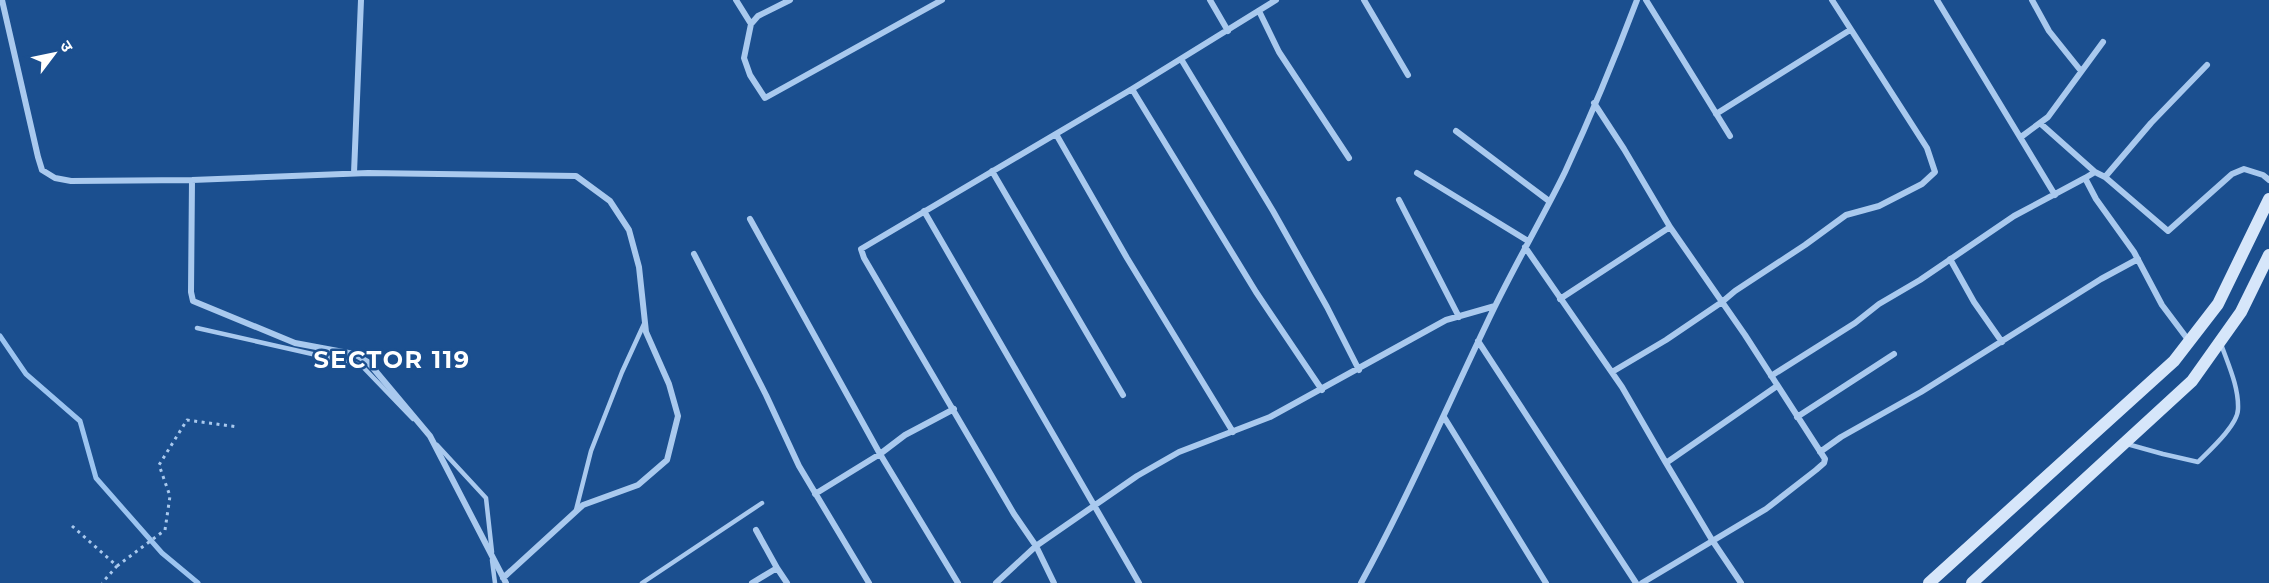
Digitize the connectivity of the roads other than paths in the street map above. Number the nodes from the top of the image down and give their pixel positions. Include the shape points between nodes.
1 (2, 0) edge
2 (361, 0) edge
3 (735, 0) edge
4 (790, 0) edge
5 (942, 0) edge
6 (1210, 0) edge
7 (1276, 0) edge
8 (1364, 0) edge
9 (1637, 0) edge
10 (1646, 0) edge
11 (1832, 0) edge
12 (1937, 0) edge
13 (2032, 0) edge
14 (1260, 11) junction
15 (751, 24) junction
16 (1850, 30) junction
17 (1228, 31) junction
18 (2103, 42) dead end
19 (1180, 59) junction
20 (2207, 65) dead end
21 (2081, 71) junction
22 (1408, 75) dead end
23 (1132, 89) junction
24 (1594, 103) junction
25 (1716, 114) junction
26 (2041, 124) junction
27 (1456, 131) dead end
28 (1056, 134) junction
29 (1730, 136) dead end
30 (2021, 136) junction
31 (1349, 158) dead end
32 (992, 171) junction
33 (2095, 172) junction
34 (354, 173) junction
35 (1417, 173) dead end
36 (2105, 177) junction
37 (2085, 178) junction
38 (192, 180) junction
39 (2269, 180) edge
40 (2055, 195) junction
41 (2269, 199) edge
42 (1399, 200) dead end
43 (1549, 201) junction
44 (924, 211) junction
45 (750, 219) dead end
46 (1670, 227) junction
47 (1526, 244) junction
48 (694, 254) dead end
49 (2269, 255) edge
50 (1950, 259) junction
51 (2138, 259) junction
52 (1560, 299) junction
53 (1722, 302) junction
54 (1495, 306) junction
55 (1459, 317) junction
56 (645, 322) junction
57 (197, 328) dead end
58 (1478, 341) junction
59 (2189, 341) junction
60 (2002, 342) junction
61 (2220, 342) junction
62 (1894, 354) dead end
63 (1359, 370) junction
64 (1612, 372) junction
65 (1771, 376) junction
66 (1777, 386) junction
67 (1322, 390) junction
68 (1123, 395) dead end
69 (954, 409) junction
70 (1444, 417) junction
71 (1797, 417) junction
72 (1233, 432) junction
73 (433, 441) junction
74 (2124, 443) junction
75 (1820, 452) junction
76 (880, 454) junction
77 (1666, 463) junction
78 (814, 494) junction
79 (762, 503) dead end
80 (1096, 506) junction
81 (575, 512) junction
82 (756, 530) dead end
83 (1712, 540) junction
84 (1036, 546) junction
85 (492, 555) junction
86 (777, 568) junction
87 (505, 580) edge
88 (495, 583) edge
89 (642, 583) edge
90 (752, 583) edge
91 (787, 583) edge
92 (869, 583) edge
93 (958, 583) edge
94 (996, 583) edge
95 (1054, 583) edge
96 (1139, 583) edge
97 (1361, 583) edge
98 (1546, 583) edge
99 (1636, 583) edge
100 (1642, 583) edge
101 (1742, 583) edge
102 (1929, 583) edge
103 (1972, 583) edge

1 - 38 street via 42,170 71,181
2 - 34 street
3 - 15 street
4 - 15 street
5 - 15 street via 768,98 763,97 746,66 744,52
6 - 17 street
7 - 14 street
8 - 22 street
9 - 24 street
10 - 25 street
11 - 16 street
12 - 30 street
13 - 21 street via 2049,31
14 - 17 street
14 - 31 street via 1279,52
16 - 25 street
16 - 53 street via 1927,148 1935,172 1922,184 1879,206 1846,215
17 - 19 street
18 - 21 street
19 - 23 street
19 - 63 street via 1273,211
20 - 36 street
21 - 26 street
23 - 28 street
23 - 67 street via 1256,292
24 - 43 street
24 - 46 street
25 - 29 street
26 - 30 street
26 - 33 street
27 - 43 street
28 - 32 street
28 - 72 street
30 - 40 street
32 - 44 street
32 - 68 street
33 - 36 street
33 - 37 street
34 - 38 street
34 - 56 street via 576,176 610,201 629,230 639,267
35 - 47 street
36 - 39 street via 2168,231 2232,174 2244,169
37 - 40 street
37 - 51 street
38 - 73 street via 194,303 295,343 354,354 368,362
40 - 50 street via 2014,216
41 - 59 main road via 2218,304
42 - 55 street
43 - 47 street
44 - 69 street via 864,246 861,252
44 - 80 street
45 - 76 street
46 - 52 street
46 - 53 street
47 - 52 street
47 - 54 street
48 - 78 street
49 - 61 main road via 2241,312
50 - 60 street
50 - 65 street
51 - 59 street via 2162,305
51 - 60 street
52 - 64 street
53 - 64 street
53 - 65 street
54 - 55 street
54 - 58 street
55 - 63 street via 1446,320
56 - 81 lane via 591,451
56 - 81 street via 678,416 667,460 638,485 583,505
57 - 73 lane via 361,364
58 - 70 street
58 - 99 street
59 - 102 main road via 2174,361
60 - 75 street
61 - 74 main road via 2192,381
61 - 74 lane via 2233,378 2238,411 2223,437 2198,462
62 - 71 street
63 - 67 street
64 - 77 street
65 - 66 street
66 - 71 street
66 - 77 street
67 - 72 street
69 - 76 street via 905,435
69 - 84 street
70 - 97 street
70 - 98 street
71 - 75 street
72 - 80 street via 1179,452
73 - 85 street
73 - 85 lane via 486,498
74 - 103 main road
75 - 83 street via 1825,461 1816,470 1766,509
76 - 78 street
76 - 93 street
77 - 83 street
78 - 92 street
79 - 89 lane
80 - 84 street
80 - 96 street
81 - 87 street
82 - 86 street
83 - 100 street
83 - 101 street
84 - 94 street
84 - 95 street
85 - 87 street
85 - 88 lane
86 - 90 street
86 - 91 street

